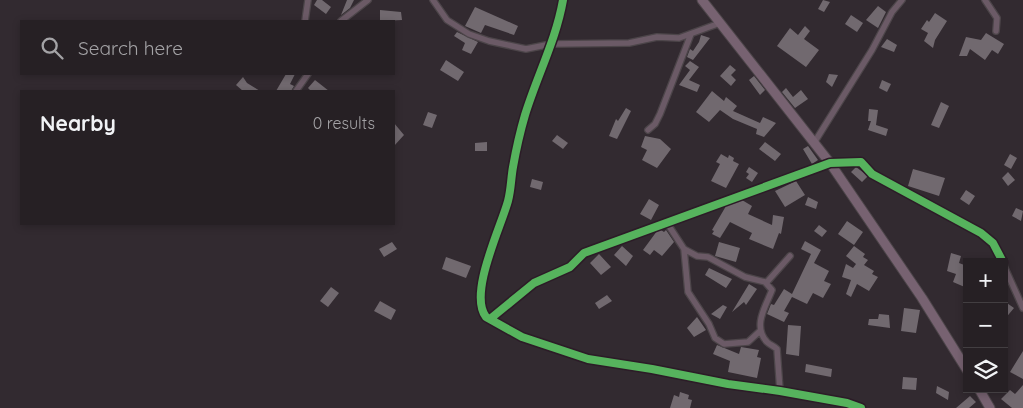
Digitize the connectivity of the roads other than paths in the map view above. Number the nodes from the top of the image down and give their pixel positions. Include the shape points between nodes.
1 (308, 0) edge
2 (368, 0) edge
3 (433, 0) edge
4 (563, 0) edge
5 (702, 0) edge
6 (902, 0) edge
7 (985, 0) edge
8 (305, 20) edge
9 (342, 20) edge
10 (720, 22) junction
11 (996, 31) dead end
12 (691, 34) junction
13 (551, 44) junction
14 (307, 75) edge
15 (297, 90) edge
16 (648, 130) dead end
17 (814, 143) junction
18 (830, 163) junction
19 (668, 223) junction
20 (684, 250) junction
21 (790, 256) dead end
22 (1001, 258) edge
23 (1008, 275) edge
24 (765, 282) junction
25 (1023, 308) edge
26 (490, 319) junction
27 (760, 331) junction
28 (963, 364) edge
29 (780, 391) junction
30 (981, 393) edge
31 (861, 408) edge
32 (990, 408) edge

1 - 8 street
2 - 9 street
3 - 13 street via 447,20 478,38 526,49
4 - 13 street
5 - 10 main road
6 - 17 street
7 - 11 street via 996,18
10 - 12 street
10 - 17 main road
12 - 13 street via 629,43
12 - 16 street via 656,124
13 - 26 street via 524,119 508,201 483,276 481,307 482,313
14 - 15 street
17 - 18 main road
18 - 19 street
18 - 22 street via 861,162 872,174 981,233 994,243
18 - 28 main road
19 - 20 street
19 - 26 street via 584,253 570,267 534,283
20 - 24 street via 697,256 708,256 745,278
20 - 27 street via 688,292 709,324 714,338 724,344 748,342
21 - 24 street
23 - 25 street
24 - 27 street via 772,290 763,308
26 - 29 street via 522,337 588,359
27 - 29 street via 777,349
29 - 31 street
30 - 32 main road

